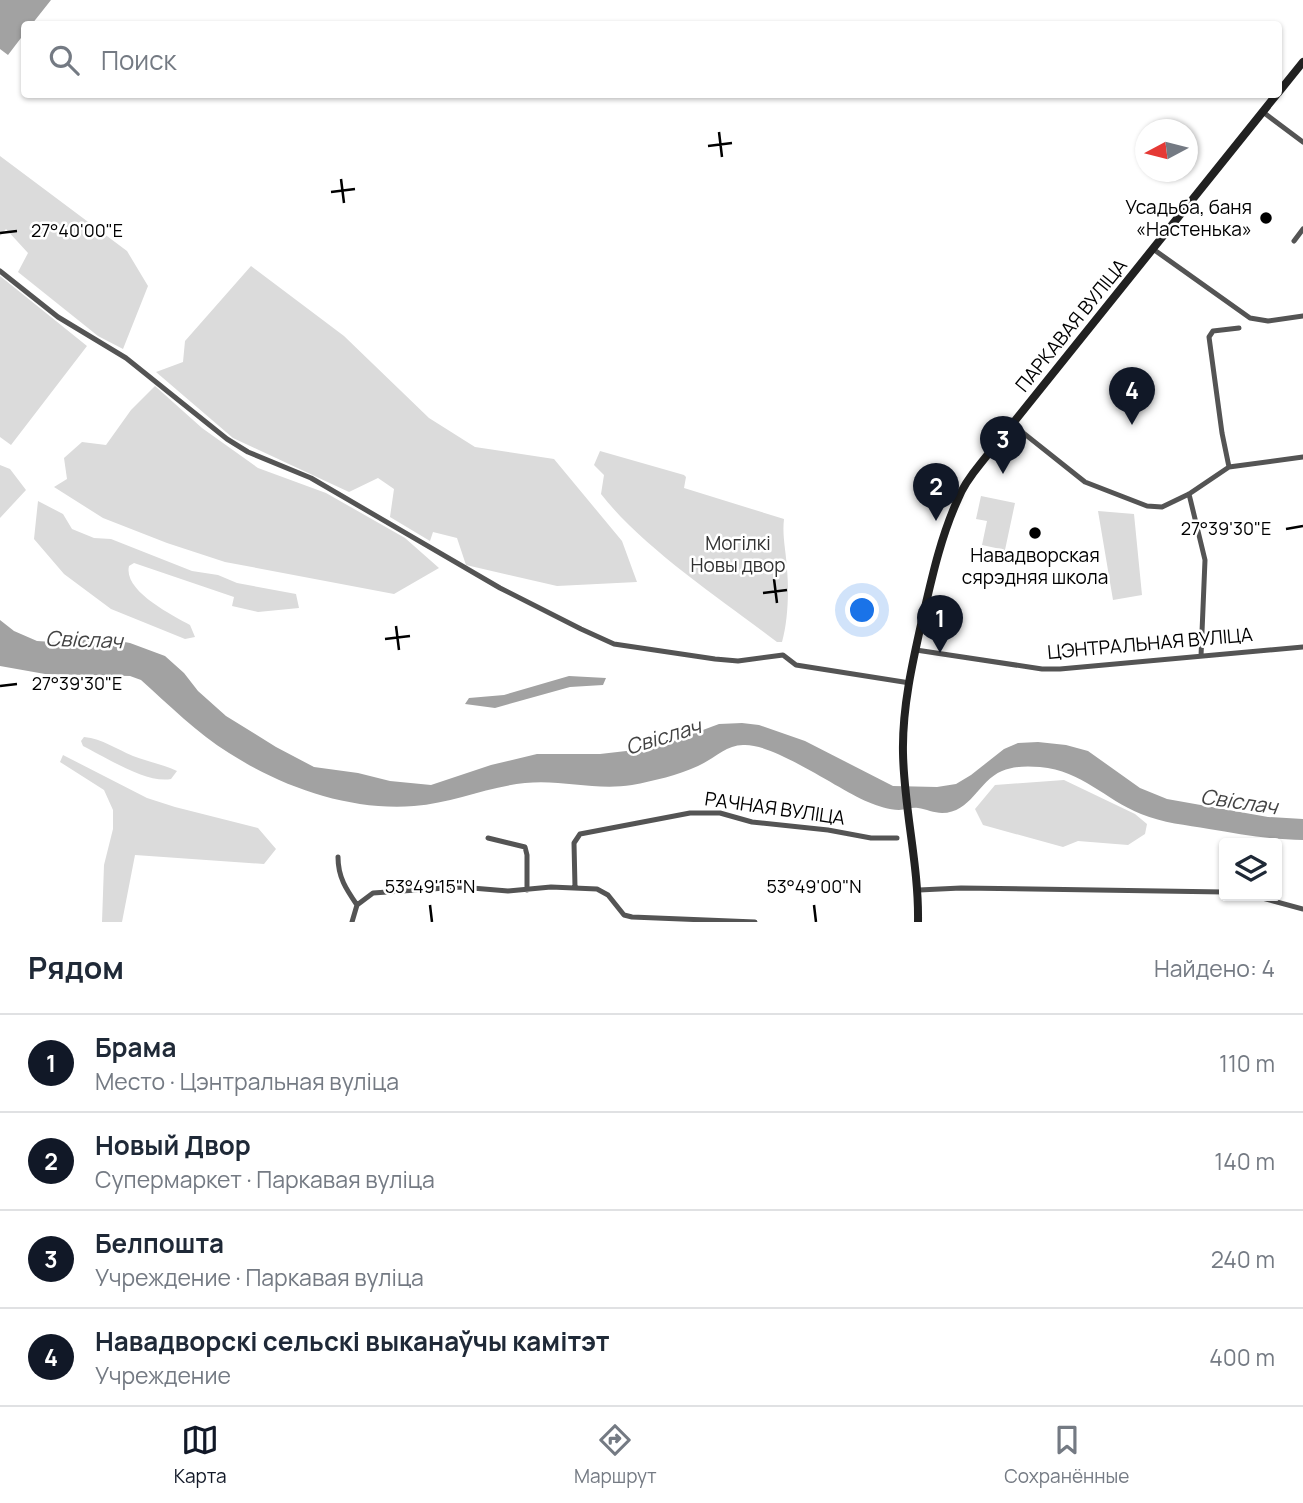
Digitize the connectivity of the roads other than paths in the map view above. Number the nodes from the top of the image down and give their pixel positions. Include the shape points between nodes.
1 (1303, 62) edge
2 (1282, 89) edge
3 (1275, 98) edge
4 (1263, 112) junction
5 (1303, 142) edge
6 (1303, 229) edge
7 (1294, 241) dead end
8 (1153, 249) junction
9 (0, 271) edge
10 (1303, 316) edge
11 (1239, 328) dead end
12 (1012, 424) junction
13 (1303, 457) edge
14 (1229, 467) junction
15 (1189, 494) junction
16 (1303, 647) edge
17 (916, 650) junction
18 (1201, 656) junction
19 (910, 683) junction
20 (488, 838) dead end
21 (897, 838) dead end
22 (338, 857) dead end
23 (575, 887) junction
24 (527, 890) junction
25 (919, 890) junction
26 (1219, 892) edge
27 (1273, 901) edge
28 (357, 905) junction
29 (1303, 909) edge
30 (352, 922) edge
31 (755, 922) edge
32 (919, 922) edge

1 - 2 main road, ПАРКАВАЯ ВУЛІЦА
3 - 4 main road, ПАРКАВАЯ ВУЛІЦА
4 - 5 street
4 - 8 main road, ПАРКАВАЯ ВУЛІЦА
6 - 7 street
8 - 10 street via 1250,318 1268,321
8 - 12 main road, ПАРКАВАЯ ВУЛІЦА
9 - 19 street via 58,317 126,358 248,452 311,478 500,588 596,636 626,646 733,661 783,655 796,665
11 - 14 street via 1213,331 1209,337
12 - 15 street via 1100,489 1154,507
12 - 17 main road, ПАРКАВАЯ ВУЛІЦА via 958,498 936,564
13 - 14 street
14 - 15 street
15 - 18 street via 1205,560
16 - 18 street, ЦЭНТРАЛЬНАЯ ВУЛІЦА
17 - 18 street, ЦЭНТРАЛЬНАЯ ВУЛІЦА via 1042,668
17 - 19 main road, ПАРКАВАЯ ВУЛІЦА
19 - 25 main road, ПАРКАВАЯ ВУЛІЦА via 904,762
20 - 24 street via 525,847
21 - 23 street, РАЧНАЯ ВУЛІЦА via 752,822 720,813 690,813 580,834 574,843
22 - 28 street via 338,872
23 - 24 street
23 - 31 street via 601,890 632,917
24 - 28 street via 390,890 366,896
25 - 26 street
25 - 32 main road, ПАРКАВАЯ ВУЛІЦА
27 - 29 street
28 - 30 street

